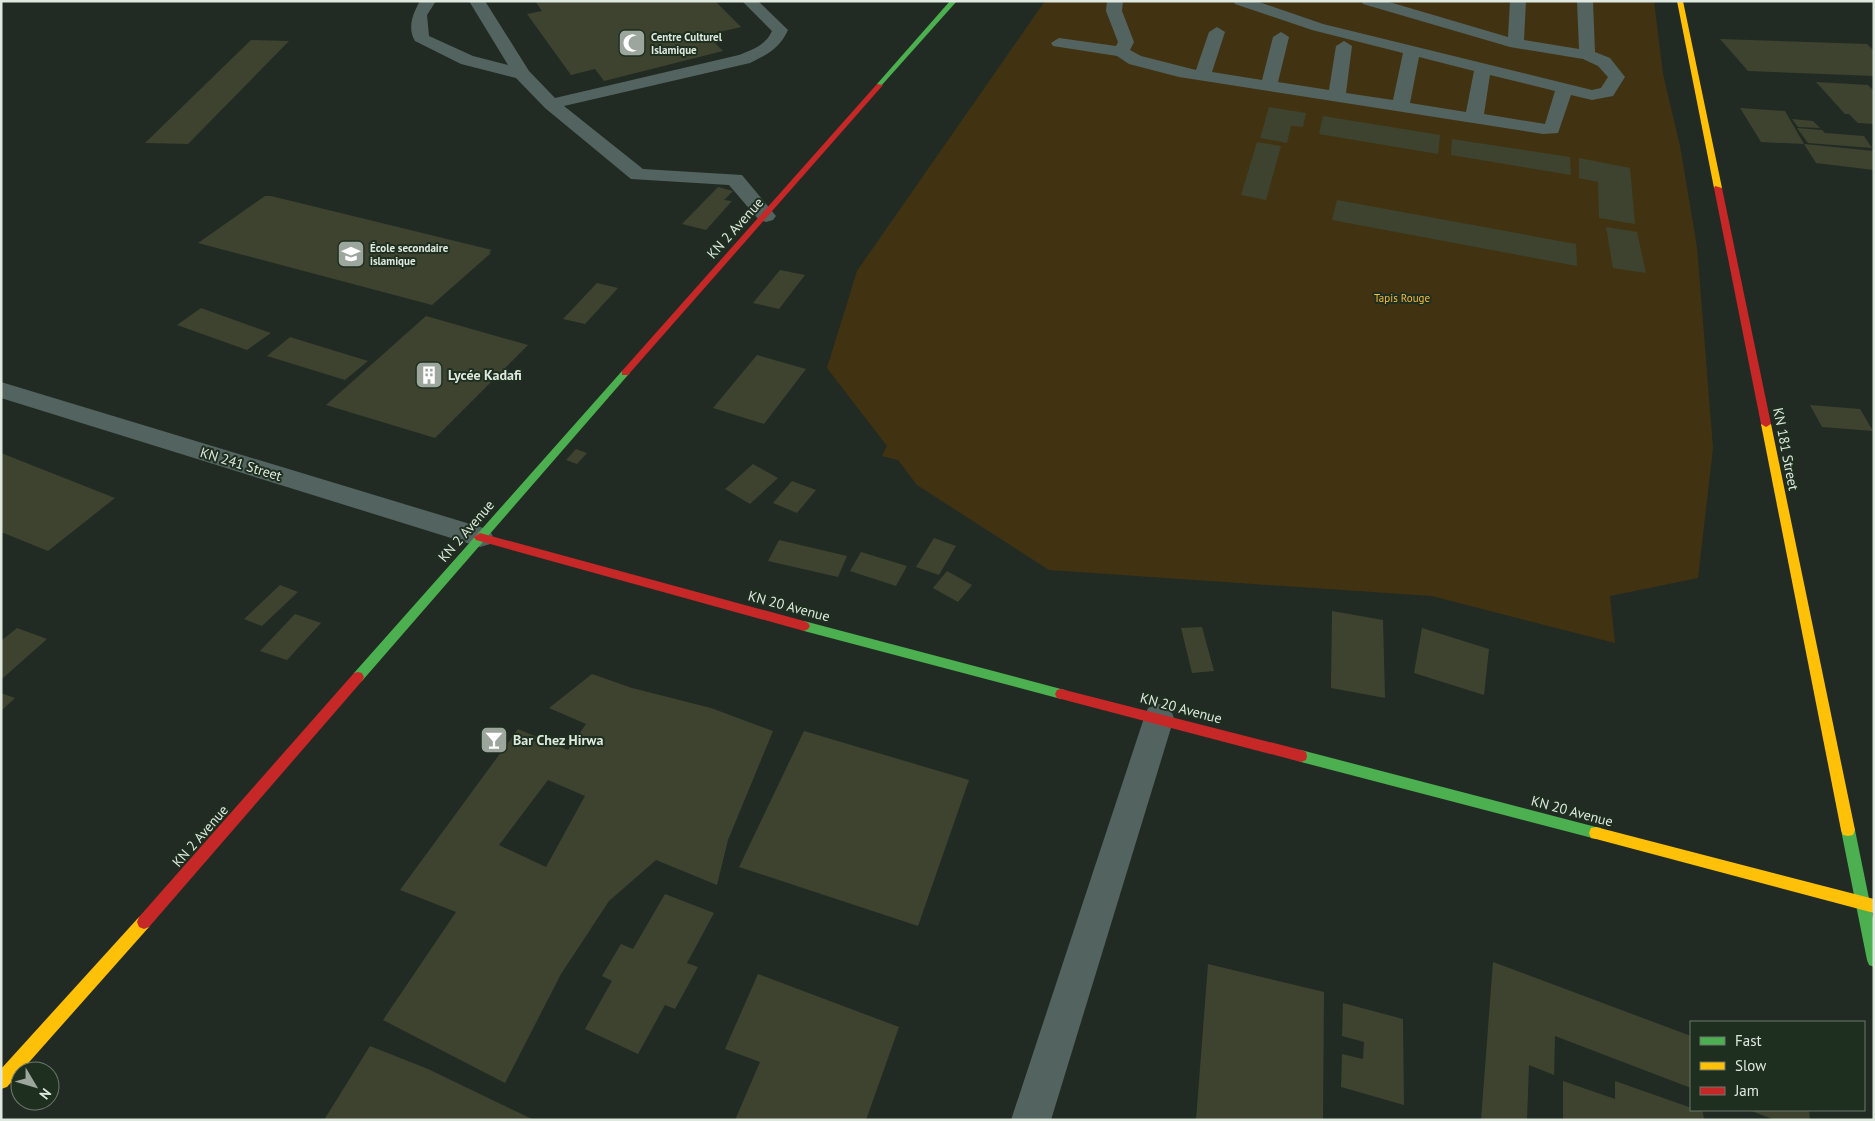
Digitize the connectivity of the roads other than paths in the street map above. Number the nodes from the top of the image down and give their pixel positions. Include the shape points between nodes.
1 (428, 1) edge
2 (477, 1) edge
3 (749, 1) edge
4 (954, 1) edge
5 (1114, 1) edge
6 (1240, 1) edge
7 (1518, 1) edge
8 (1585, 1) edge
9 (1680, 1) edge
10 (1375, 2) edge
11 (1217, 32) dead end
12 (1280, 37) dead end
13 (1059, 43) dead end
14 (1516, 44) junction
15 (1344, 46) dead end
16 (1412, 51) junction
17 (1121, 52) junction
18 (1587, 55) junction
19 (1484, 69) junction
20 (522, 74) junction
21 (1202, 76) junction
22 (1269, 86) junction
23 (1564, 90) junction
24 (1337, 97) junction
25 (551, 104) junction
26 (1400, 106) junction
27 (1474, 118) junction
28 (766, 216) junction
29 (1, 390) edge
30 (480, 537) junction
31 (1158, 718) junction
32 (1868, 904) edge
33 (1874, 960) edge
34 (1, 1081) edge
35 (1031, 1120) edge

1 - 20 street via 419,15 421,38 467,60
2 - 20 street
3 - 25 street via 780,30 777,40 766,50 744,59
4 - 28 main road, KN 2 Avenue
5 - 17 street via 1114,11 1126,42
6 - 16 street via 1318,27
7 - 14 street
8 - 18 street
9 - 32 main road, KN 181 Street
10 - 14 street via 1446,16
11 - 21 street
12 - 22 street
13 - 17 street
14 - 18 street
15 - 24 street
16 - 19 street
16 - 26 street
17 - 21 street via 1134,60
18 - 23 street via 1604,62 1617,77 1607,92 1592,95
19 - 23 street
19 - 27 street
20 - 25 street
21 - 22 street
22 - 24 street
23 - 27 street via 1552,128
24 - 26 street
25 - 28 street via 638,175 735,180
26 - 27 street
28 - 30 main road, KN 2 Avenue
29 - 30 street, KN 241 Street
30 - 31 main road, KN 20 Avenue via 749,612
30 - 34 main road, KN 2 Avenue via 137,931
31 - 32 main road, KN 20 Avenue
31 - 35 street
32 - 33 main road, KN 181 Street

